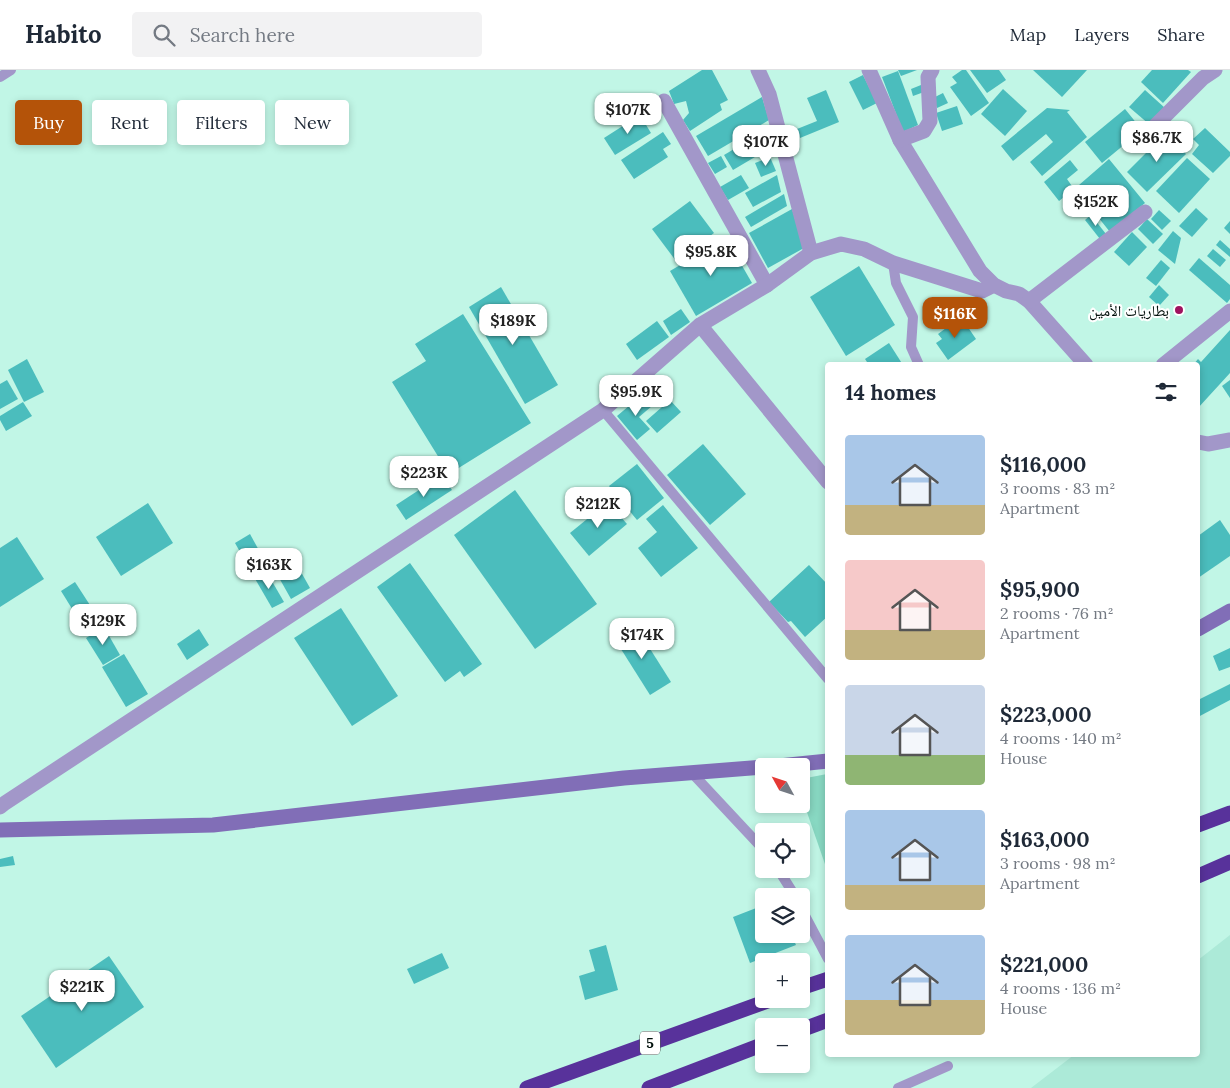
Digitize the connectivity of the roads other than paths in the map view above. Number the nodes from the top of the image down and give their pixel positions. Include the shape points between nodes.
1 (11, 70) edge
2 (758, 70) edge
3 (869, 70) edge
4 (932, 70) edge
5 (1214, 70) edge
6 (0, 77) edge
7 (664, 101) dead end
8 (1156, 125) dead end
9 (900, 140) junction
10 (1145, 212) dead end
11 (811, 253) junction
12 (893, 263) junction
13 (767, 285) junction
14 (994, 285) junction
15 (1029, 301) junction
16 (1230, 311) edge
17 (700, 326) junction
18 (918, 362) edge
19 (1083, 362) edge
20 (1167, 362) edge
21 (602, 410) junction
22 (1230, 440) edge
23 (1200, 442) edge
24 (825, 478) edge
25 (1230, 610) edge
26 (1200, 628) edge
27 (825, 675) edge
28 (825, 761) edge
29 (810, 763) edge
30 (755, 768) edge
31 (692, 773) junction
32 (0, 807) edge
33 (1230, 813) edge
34 (1200, 825) edge
35 (0, 830) edge
36 (755, 840) edge
37 (1230, 862) edge
38 (1200, 875) edge
39 (810, 925) edge
40 (825, 953) edge
41 (825, 980) edge
42 (810, 985) edge
43 (755, 1006) edge
44 (825, 1021) edge
45 (810, 1027) edge
46 (755, 1047) edge
47 (948, 1066) dead end
48 (527, 1088) edge
49 (649, 1088) edge
50 (898, 1088) edge

1 - 6 lane
2 - 11 street via 769,94
3 - 9 street
4 - 9 street via 928,77 930,121 924,131
5 - 8 street
7 - 13 street
9 - 14 street via 980,271
10 - 15 street
11 - 12 street via 841,244 864,249
11 - 13 street
12 - 14 street via 982,292
12 - 18 lane via 896,283 913,317 911,348
13 - 17 street
14 - 15 street
15 - 19 street
16 - 20 street
17 - 21 street
17 - 24 street
21 - 27 lane
21 - 32 street
22 - 23 street
25 - 26 main road
28 - 29 main road
30 - 31 main road
31 - 35 main road via 213,825
31 - 36 lane
33 - 34 highway
37 - 38 highway
39 - 40 lane
41 - 42 highway
43 - 48 highway, 5
44 - 45 highway
46 - 49 highway
47 - 50 lane

